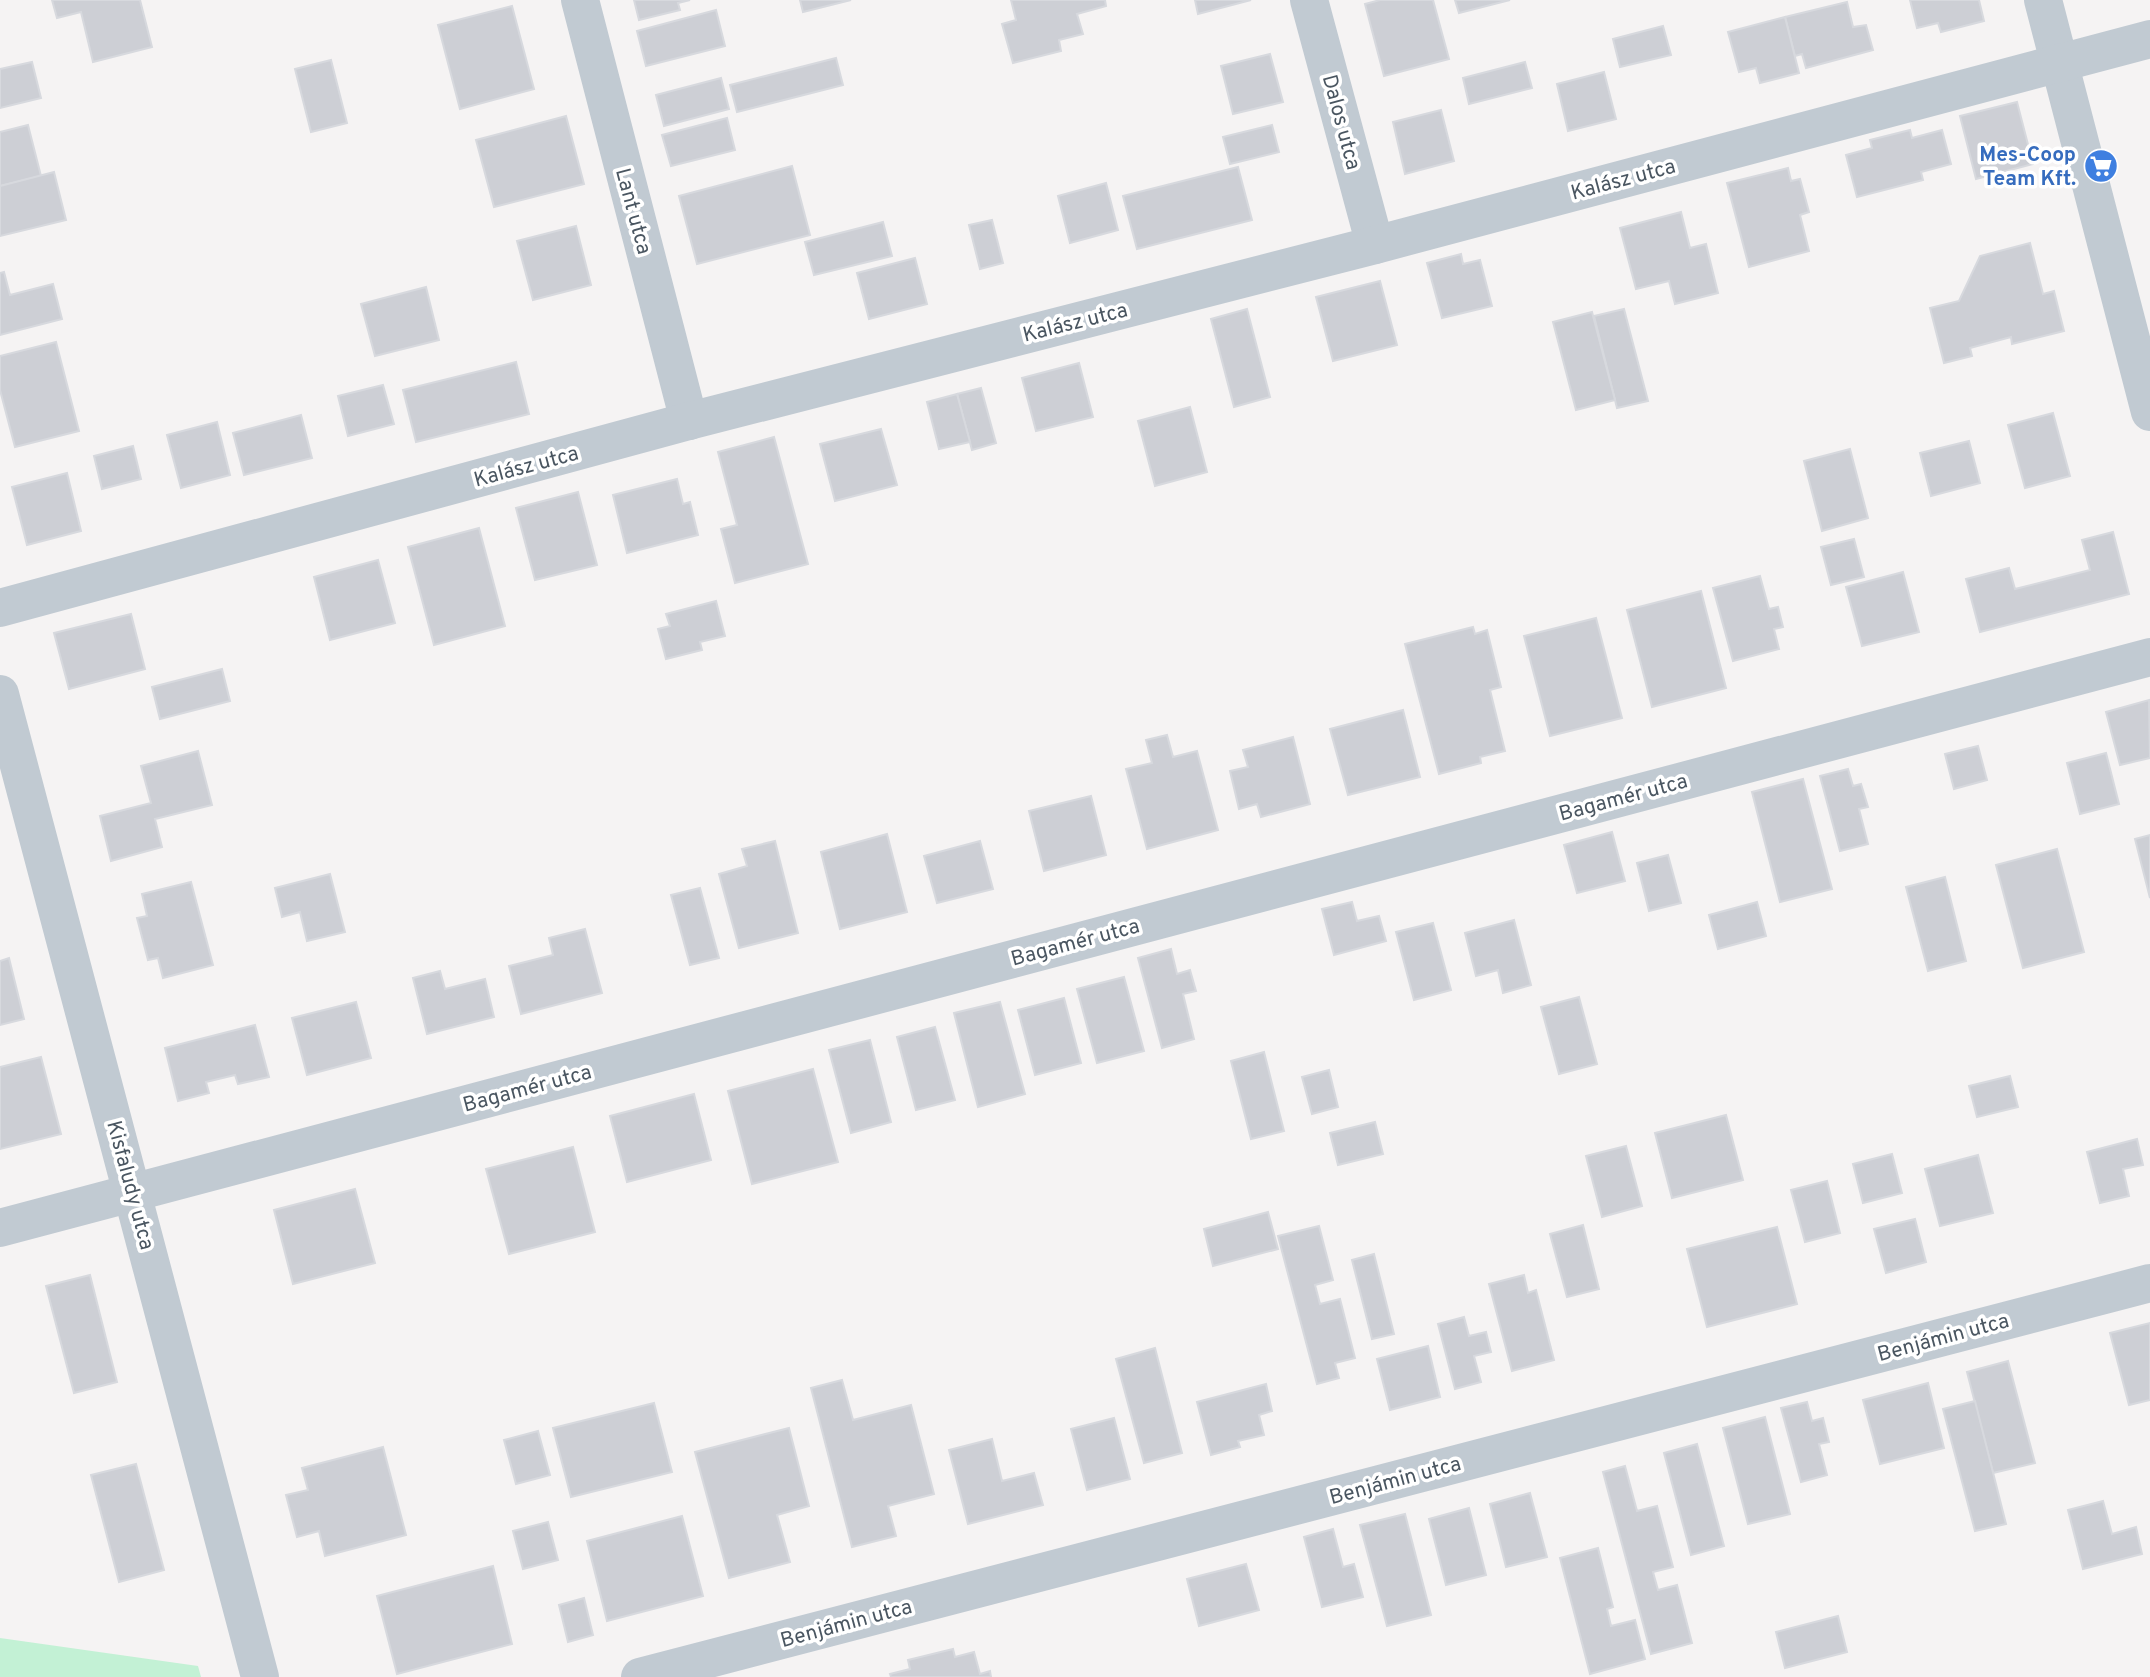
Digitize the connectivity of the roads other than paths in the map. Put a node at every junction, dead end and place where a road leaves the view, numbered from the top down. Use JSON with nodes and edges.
{"nodes":[{"id":1,"x":580,"y":0,"type":"edge"},
{"id":2,"x":1309,"y":0,"type":"edge"},
{"id":3,"x":2043,"y":0,"type":"edge"},
{"id":4,"x":2150,"y":39,"type":"edge"},
{"id":5,"x":2059,"y":64,"type":"junction"},
{"id":6,"x":1375,"y":245,"type":"junction"},
{"id":7,"x":2150,"y":412,"type":"edge"},
{"id":8,"x":689,"y":421,"type":"junction"},
{"id":9,"x":0,"y":608,"type":"edge"},
{"id":10,"x":2150,"y":657,"type":"edge"},
{"id":11,"x":0,"y":694,"type":"edge"},
{"id":12,"x":134,"y":1192,"type":"junction"},
{"id":13,"x":0,"y":1228,"type":"edge"},
{"id":14,"x":2150,"y":1283,"type":"edge"},
{"id":15,"x":260,"y":1677,"type":"edge"},
{"id":16,"x":640,"y":1677,"type":"edge"}],
"edges":[{"from":1,"to":8,"type":"street","name":"Lant utca"},
{"from":2,"to":6,"type":"street","name":"Dalos utca"},
{"from":3,"to":5,"type":"street"},
{"from":4,"to":5,"type":"street","name":"Kalász utca"},
{"from":5,"to":6,"type":"street","name":"Kalász utca"},
{"from":5,"to":7,"type":"street"},
{"from":6,"to":8,"type":"street","name":"Kalász utca"},
{"from":8,"to":9,"type":"street","name":"Kalász utca"},
{"from":10,"to":12,"type":"street","name":"Bagamér utca"},
{"from":11,"to":12,"type":"street","name":"Kisfaludy utca"},
{"from":12,"to":13,"type":"street","name":"Bagamér utca"},
{"from":12,"to":15,"type":"street","name":"Kisfaludy utca"},
{"from":14,"to":16,"type":"street","name":"Benjámin utca"}]}
